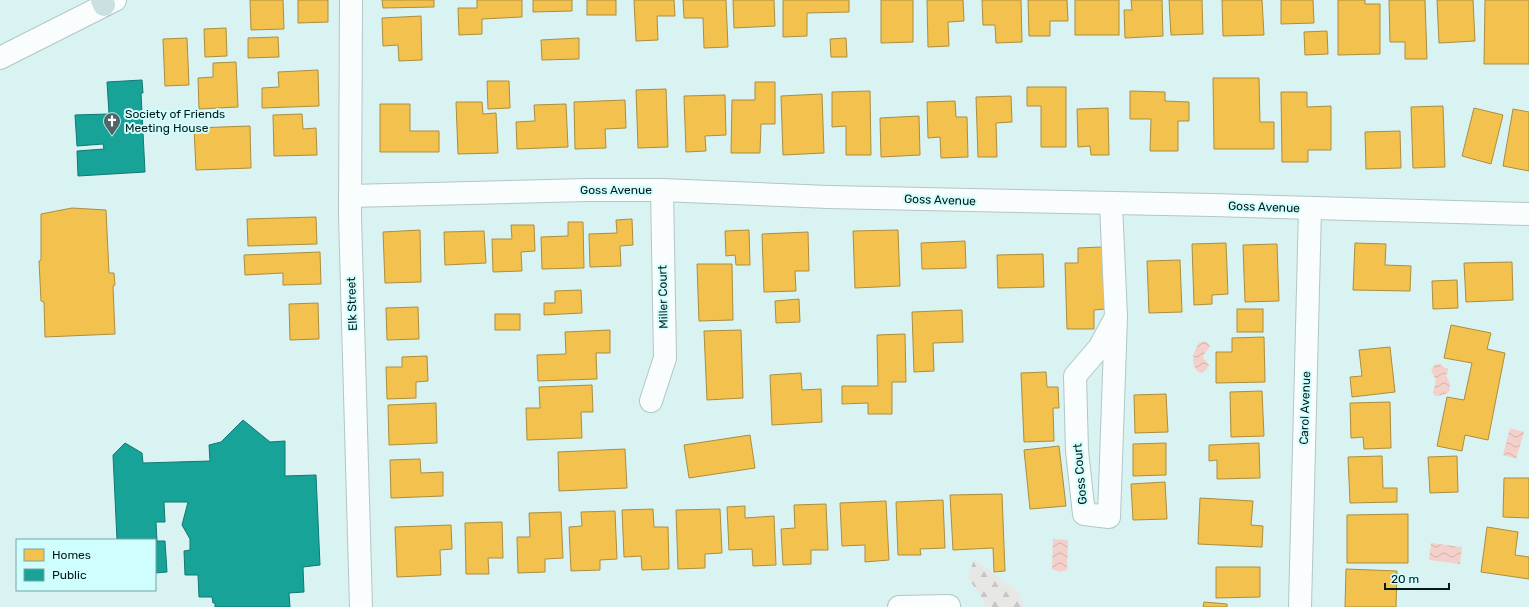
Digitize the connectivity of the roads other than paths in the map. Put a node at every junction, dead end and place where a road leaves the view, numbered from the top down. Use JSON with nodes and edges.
{"nodes":[{"id":1,"x":351,"y":0,"type":"edge"},
{"id":2,"x":106,"y":1,"type":"edge"},
{"id":3,"x":0,"y":58,"type":"edge"},
{"id":4,"x":662,"y":190,"type":"junction"},
{"id":5,"x":350,"y":196,"type":"junction"},
{"id":6,"x":1111,"y":204,"type":"junction"},
{"id":7,"x":1310,"y":209,"type":"junction"},
{"id":8,"x":1529,"y":214,"type":"edge"},
{"id":9,"x":1116,"y":317,"type":"junction"},
{"id":10,"x":651,"y":401,"type":"dead end"},
{"id":11,"x":949,"y":606,"type":"dead end"},
{"id":12,"x":361,"y":607,"type":"edge"},
{"id":13,"x":899,"y":607,"type":"edge"},
{"id":14,"x":1300,"y":607,"type":"edge"}],
"edges":[{"from":1,"to":5,"type":"street","name":"Elk Street"},
{"from":2,"to":3,"type":"street"},
{"from":4,"to":5,"type":"street","name":"Goss Avenue"},
{"from":4,"to":6,"type":"street","name":"Goss Avenue"},
{"from":4,"to":10,"type":"street","name":"Miller Court"},
{"from":5,"to":12,"type":"street","name":"Elk Street"},
{"from":6,"to":7,"type":"street","name":"Goss Avenue"},
{"from":6,"to":9,"type":"street","name":"Goss Court"},
{"from":7,"to":8,"type":"street","name":"Goss Avenue"},
{"from":7,"to":14,"type":"street","name":"Carol Avenue"},
{"from":9,"to":9,"type":"street","name":"Goss Court"},
{"from":11,"to":13,"type":"street"}]}
